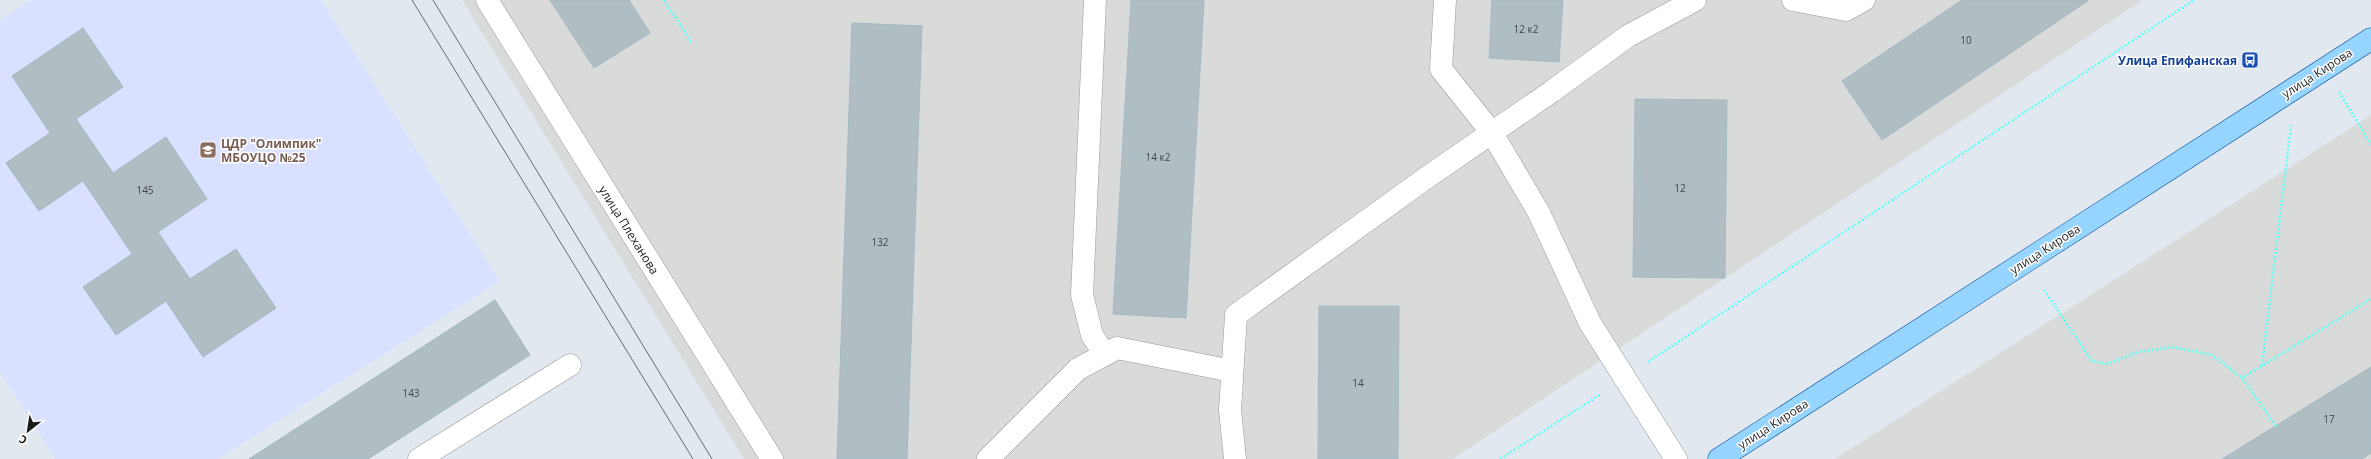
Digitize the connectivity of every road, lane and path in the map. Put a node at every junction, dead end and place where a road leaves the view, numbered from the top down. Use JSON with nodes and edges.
{"nodes":[{"id":1,"x":487,"y":0,"type":"edge"},
{"id":2,"x":664,"y":0,"type":"edge"},
{"id":3,"x":1095,"y":0,"type":"edge"},
{"id":4,"x":1445,"y":0,"type":"edge"},
{"id":5,"x":1695,"y":0,"type":"edge"},
{"id":6,"x":1793,"y":0,"type":"edge"},
{"id":7,"x":1864,"y":0,"type":"edge"},
{"id":8,"x":2194,"y":0,"type":"edge"},
{"id":9,"x":2371,"y":38,"type":"edge"},
{"id":10,"x":692,"y":43,"type":"dead end"},
{"id":11,"x":2338,"y":90,"type":"dead end"},
{"id":12,"x":2292,"y":121,"type":"dead end"},
{"id":13,"x":1492,"y":133,"type":"junction"},
{"id":14,"x":2371,"y":145,"type":"edge"},
{"id":15,"x":2044,"y":290,"type":"dead end"},
{"id":16,"x":2371,"y":299,"type":"edge"},
{"id":17,"x":1105,"y":354,"type":"junction"},
{"id":18,"x":570,"y":365,"type":"dead end"},
{"id":19,"x":2262,"y":365,"type":"junction"},
{"id":20,"x":1232,"y":371,"type":"junction"},
{"id":21,"x":1625,"y":378,"type":"junction"},
{"id":22,"x":2242,"y":378,"type":"junction"},
{"id":23,"x":2276,"y":426,"type":"dead end"},
{"id":24,"x":433,"y":455,"type":"edge"},
{"id":25,"x":772,"y":459,"type":"edge"},
{"id":26,"x":988,"y":459,"type":"edge"},
{"id":27,"x":1235,"y":459,"type":"edge"},
{"id":28,"x":1500,"y":459,"type":"edge"},
{"id":29,"x":1676,"y":459,"type":"edge"},
{"id":30,"x":1719,"y":459,"type":"edge"}],
"edges":[{"from":1,"to":25,"type":"street","name":"улица Плеханова"},
{"from":2,"to":10,"type":"path"},
{"from":3,"to":17,"type":"street"},
{"from":4,"to":13,"type":"street"},
{"from":5,"to":13,"type":"street"},
{"from":6,"to":7,"type":"street"},
{"from":8,"to":21,"type":"path"},
{"from":9,"to":30,"type":"main road","name":"улица Кирова"},
{"from":11,"to":14,"type":"path"},
{"from":12,"to":19,"type":"path"},
{"from":13,"to":20,"type":"street"},
{"from":13,"to":21,"type":"street"},
{"from":15,"to":22,"type":"path"},
{"from":16,"to":19,"type":"path"},
{"from":17,"to":20,"type":"street"},
{"from":17,"to":26,"type":"street"},
{"from":18,"to":24,"type":"street"},
{"from":19,"to":22,"type":"path"},
{"from":20,"to":27,"type":"street"},
{"from":21,"to":28,"type":"path"},
{"from":21,"to":29,"type":"street"},
{"from":22,"to":23,"type":"path"}]}
